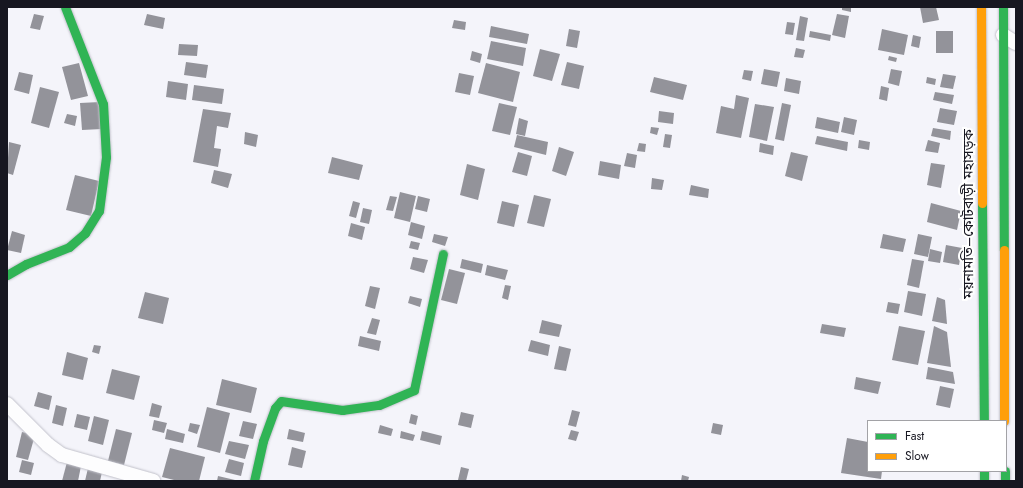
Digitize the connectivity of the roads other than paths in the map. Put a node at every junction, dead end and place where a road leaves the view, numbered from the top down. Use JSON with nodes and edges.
{"nodes":[{"id":1,"x":65,"y":7,"type":"edge"},
{"id":2,"x":981,"y":7,"type":"edge"},
{"id":3,"x":1003,"y":7,"type":"edge"},
{"id":4,"x":1010,"y":32,"type":"edge"},
{"id":5,"x":981,"y":34,"type":"junction"},
{"id":6,"x":1016,"y":43,"type":"edge"},
{"id":7,"x":443,"y":254,"type":"dead end"},
{"id":8,"x":7,"y":275,"type":"edge"},
{"id":9,"x":7,"y":404,"type":"edge"},
{"id":10,"x":984,"y":420,"type":"edge"},
{"id":11,"x":1004,"y":420,"type":"edge"},
{"id":12,"x":153,"y":481,"type":"edge"},
{"id":13,"x":254,"y":481,"type":"edge"}],
"edges":[{"from":1,"to":8,"type":"main road"},
{"from":2,"to":5,"type":"main road","name":"ময়নামতি–কোটবাড়ী মহাসড়ক"},
{"from":3,"to":4,"type":"main road"},
{"from":4,"to":5,"type":"street"},
{"from":4,"to":6,"type":"street"},
{"from":4,"to":11,"type":"main road"},
{"from":5,"to":10,"type":"main road","name":"ময়নামতি–কোটবাড়ী মহাসড়ক"},
{"from":7,"to":13,"type":"main road"},
{"from":9,"to":12,"type":"street"}]}
